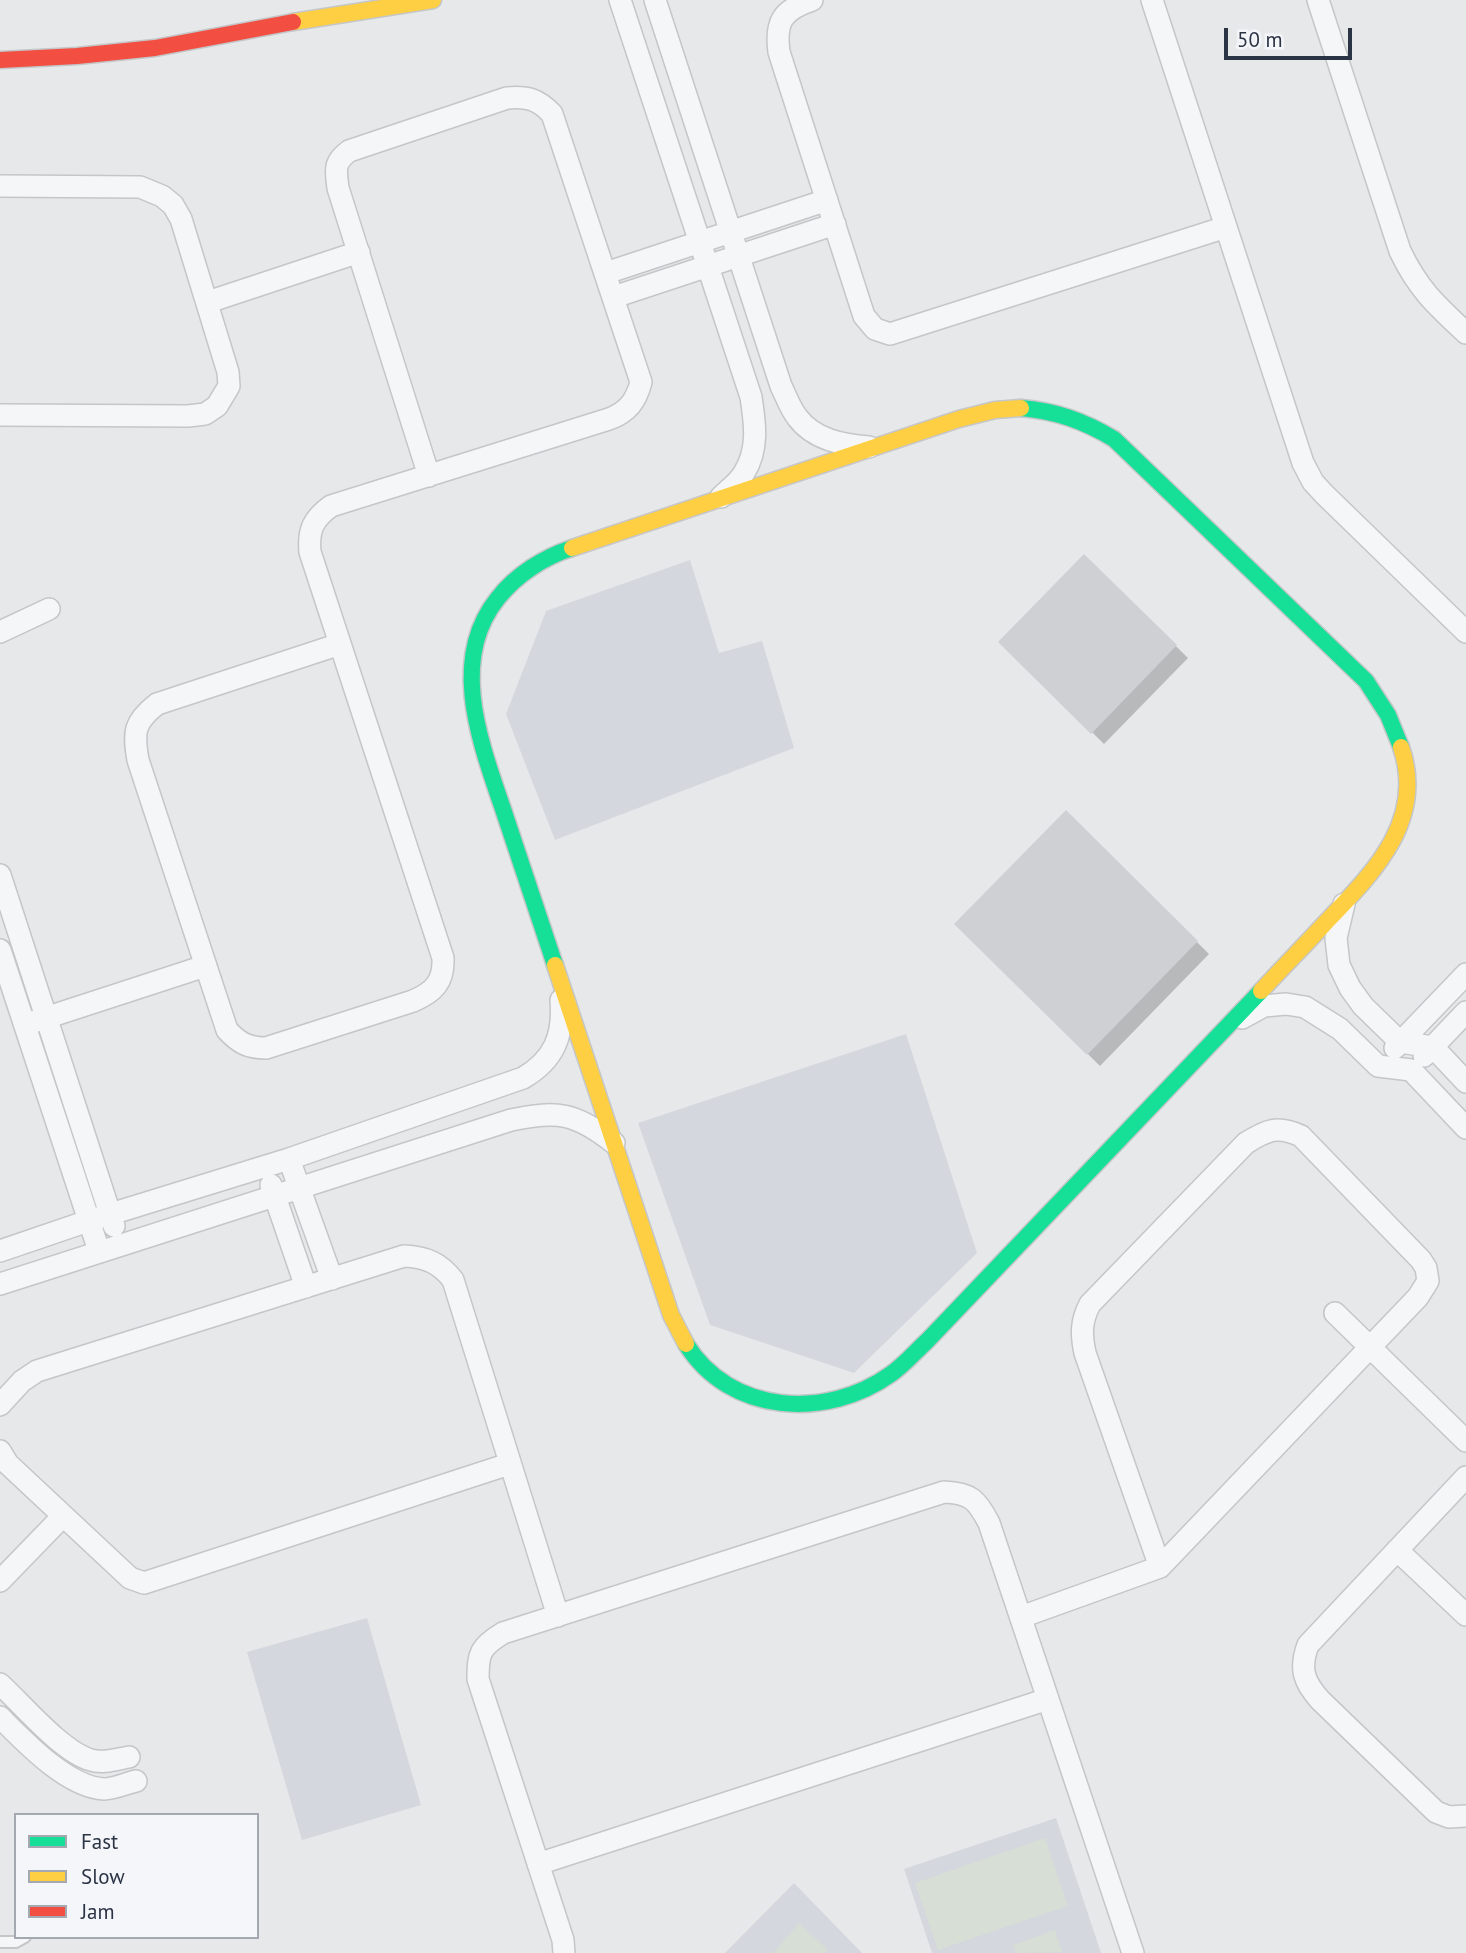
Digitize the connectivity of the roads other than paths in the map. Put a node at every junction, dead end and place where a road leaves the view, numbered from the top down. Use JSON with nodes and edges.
{"nodes":[{"id":1,"x":433,"y":0,"type":"edge"},
{"id":2,"x":620,"y":0,"type":"edge"},
{"id":3,"x":655,"y":0,"type":"edge"},
{"id":4,"x":812,"y":0,"type":"edge"},
{"id":5,"x":1152,"y":0,"type":"edge"},
{"id":6,"x":1318,"y":0,"type":"edge"},
{"id":7,"x":0,"y":60,"type":"edge"},
{"id":8,"x":0,"y":186,"type":"edge"},
{"id":9,"x":827,"y":200,"type":"junction"},
{"id":10,"x":835,"y":224,"type":"junction"},
{"id":11,"x":1226,"y":227,"type":"junction"},
{"id":12,"x":731,"y":232,"type":"junction"},
{"id":13,"x":700,"y":242,"type":"junction"},
{"id":14,"x":359,"y":253,"type":"junction"},
{"id":15,"x":739,"y":256,"type":"junction"},
{"id":16,"x":708,"y":266,"type":"junction"},
{"id":17,"x":606,"y":272,"type":"junction"},
{"id":18,"x":614,"y":297,"type":"junction"},
{"id":19,"x":208,"y":302,"type":"junction"},
{"id":20,"x":1466,"y":333,"type":"edge"},
{"id":21,"x":0,"y":415,"type":"edge"},
{"id":22,"x":874,"y":447,"type":"junction"},
{"id":23,"x":429,"y":476,"type":"junction"},
{"id":24,"x":719,"y":499,"type":"junction"},
{"id":25,"x":49,"y":609,"type":"dead end"},
{"id":26,"x":1463,"y":623,"type":"edge"},
{"id":27,"x":0,"y":632,"type":"edge"},
{"id":28,"x":340,"y":643,"type":"junction"},
{"id":29,"x":0,"y":875,"type":"edge"},
{"id":30,"x":1344,"y":904,"type":"junction"},
{"id":31,"x":7,"y":922,"type":"edge"},
{"id":32,"x":0,"y":950,"type":"edge"},
{"id":33,"x":205,"y":966,"type":"junction"},
{"id":34,"x":1466,"y":974,"type":"edge"},
{"id":35,"x":559,"y":977,"type":"junction"},
{"id":36,"x":1466,"y":1012,"type":"edge"},
{"id":37,"x":46,"y":1018,"type":"junction"},
{"id":38,"x":24,"y":1025,"type":"junction"},
{"id":39,"x":1226,"y":1028,"type":"junction"},
{"id":40,"x":1400,"y":1042,"type":"junction"},
{"id":41,"x":1433,"y":1046,"type":"junction"},
{"id":42,"x":1378,"y":1066,"type":"junction"},
{"id":43,"x":1411,"y":1070,"type":"junction"},
{"id":44,"x":1466,"y":1082,"type":"edge"},
{"id":45,"x":1466,"y":1128,"type":"edge"},
{"id":46,"x":614,"y":1143,"type":"junction"},
{"id":47,"x":289,"y":1159,"type":"junction"},
{"id":48,"x":264,"y":1167,"type":"junction"},
{"id":49,"x":300,"y":1188,"type":"junction"},
{"id":50,"x":275,"y":1196,"type":"junction"},
{"id":51,"x":110,"y":1214,"type":"junction"},
{"id":52,"x":88,"y":1221,"type":"junction"},
{"id":53,"x":120,"y":1244,"type":"junction"},
{"id":54,"x":0,"y":1251,"type":"edge"},
{"id":55,"x":99,"y":1251,"type":"junction"},
{"id":56,"x":331,"y":1279,"type":"junction"},
{"id":57,"x":0,"y":1284,"type":"edge"},
{"id":58,"x":306,"y":1287,"type":"junction"},
{"id":59,"x":1335,"y":1313,"type":"dead end"},
{"id":60,"x":1370,"y":1347,"type":"junction"},
{"id":61,"x":0,"y":1405,"type":"edge"},
{"id":62,"x":1466,"y":1441,"type":"edge"},
{"id":63,"x":0,"y":1451,"type":"edge"},
{"id":64,"x":509,"y":1464,"type":"junction"},
{"id":65,"x":1466,"y":1477,"type":"edge"},
{"id":66,"x":64,"y":1516,"type":"junction"},
{"id":67,"x":1397,"y":1550,"type":"junction"},
{"id":68,"x":1160,"y":1567,"type":"junction"},
{"id":69,"x":0,"y":1581,"type":"edge"},
{"id":70,"x":1466,"y":1615,"type":"edge"},
{"id":71,"x":558,"y":1616,"type":"junction"},
{"id":72,"x":1021,"y":1617,"type":"junction"},
{"id":73,"x":1,"y":1686,"type":"edge"},
{"id":74,"x":1048,"y":1699,"type":"junction"},
{"id":75,"x":0,"y":1717,"type":"edge"},
{"id":76,"x":129,"y":1757,"type":"dead end"},
{"id":77,"x":136,"y":1781,"type":"dead end"},
{"id":78,"x":1466,"y":1816,"type":"edge"},
{"id":79,"x":538,"y":1864,"type":"junction"},
{"id":80,"x":21,"y":1939,"type":"edge"},
{"id":81,"x":0,"y":1942,"type":"edge"},
{"id":82,"x":564,"y":1953,"type":"edge"},
{"id":83,"x":1133,"y":1953,"type":"edge"}],
"edges":[{"from":1,"to":7,"type":"street"},
{"from":2,"to":13,"type":"street"},
{"from":3,"to":12,"type":"street"},
{"from":4,"to":9,"type":"street"},
{"from":5,"to":11,"type":"street"},
{"from":6,"to":20,"type":"street"},
{"from":8,"to":19,"type":"street"},
{"from":9,"to":10,"type":"street"},
{"from":9,"to":12,"type":"street"},
{"from":10,"to":11,"type":"street"},
{"from":10,"to":15,"type":"street"},
{"from":11,"to":26,"type":"street"},
{"from":12,"to":13,"type":"street"},
{"from":12,"to":15,"type":"street"},
{"from":13,"to":16,"type":"street"},
{"from":13,"to":17,"type":"street"},
{"from":14,"to":17,"type":"street"},
{"from":14,"to":19,"type":"street"},
{"from":14,"to":23,"type":"street"},
{"from":15,"to":16,"type":"street"},
{"from":15,"to":22,"type":"street"},
{"from":16,"to":18,"type":"street"},
{"from":16,"to":24,"type":"street"},
{"from":17,"to":18,"type":"street"},
{"from":18,"to":23,"type":"street"},
{"from":19,"to":21,"type":"street"},
{"from":22,"to":24,"type":"street"},
{"from":22,"to":30,"type":"street"},
{"from":23,"to":28,"type":"street"},
{"from":24,"to":35,"type":"street"},
{"from":25,"to":27,"type":"street"},
{"from":28,"to":33,"type":"street"},
{"from":28,"to":33,"type":"street"},
{"from":29,"to":31,"type":"street"},
{"from":30,"to":39,"type":"street"},
{"from":30,"to":40,"type":"street"},
{"from":31,"to":37,"type":"street"},
{"from":32,"to":38,"type":"street"},
{"from":33,"to":37,"type":"street"},
{"from":34,"to":40,"type":"street"},
{"from":35,"to":46,"type":"street"},
{"from":35,"to":47,"type":"street"},
{"from":36,"to":41,"type":"street"},
{"from":37,"to":38,"type":"street"},
{"from":37,"to":51,"type":"street"},
{"from":38,"to":52,"type":"street"},
{"from":39,"to":42,"type":"street"},
{"from":39,"to":46,"type":"street"},
{"from":40,"to":41,"type":"street"},
{"from":40,"to":42,"type":"street"},
{"from":41,"to":43,"type":"street"},
{"from":41,"to":44,"type":"street"},
{"from":42,"to":43,"type":"street"},
{"from":43,"to":45,"type":"street"},
{"from":46,"to":49,"type":"street"},
{"from":47,"to":48,"type":"street"},
{"from":47,"to":49,"type":"street"},
{"from":48,"to":50,"type":"street"},
{"from":48,"to":51,"type":"street"},
{"from":49,"to":50,"type":"street"},
{"from":49,"to":56,"type":"street"},
{"from":50,"to":53,"type":"street"},
{"from":50,"to":58,"type":"street"},
{"from":51,"to":52,"type":"street"},
{"from":51,"to":53,"type":"street"},
{"from":52,"to":54,"type":"street"},
{"from":52,"to":55,"type":"street"},
{"from":53,"to":55,"type":"street"},
{"from":55,"to":57,"type":"street"},
{"from":56,"to":58,"type":"street"},
{"from":56,"to":64,"type":"street"},
{"from":58,"to":61,"type":"street"},
{"from":59,"to":60,"type":"street"},
{"from":60,"to":62,"type":"street"},
{"from":60,"to":68,"type":"street"},
{"from":60,"to":68,"type":"street"},
{"from":63,"to":66,"type":"street"},
{"from":64,"to":66,"type":"street"},
{"from":64,"to":71,"type":"street"},
{"from":65,"to":67,"type":"street"},
{"from":66,"to":69,"type":"street"},
{"from":67,"to":70,"type":"street"},
{"from":67,"to":78,"type":"street"},
{"from":68,"to":72,"type":"street"},
{"from":71,"to":72,"type":"street"},
{"from":71,"to":79,"type":"street"},
{"from":72,"to":74,"type":"street"},
{"from":73,"to":76,"type":"street"},
{"from":74,"to":79,"type":"street"},
{"from":74,"to":83,"type":"street"},
{"from":75,"to":77,"type":"street"},
{"from":79,"to":82,"type":"street"},
{"from":80,"to":81,"type":"lane"}]}
